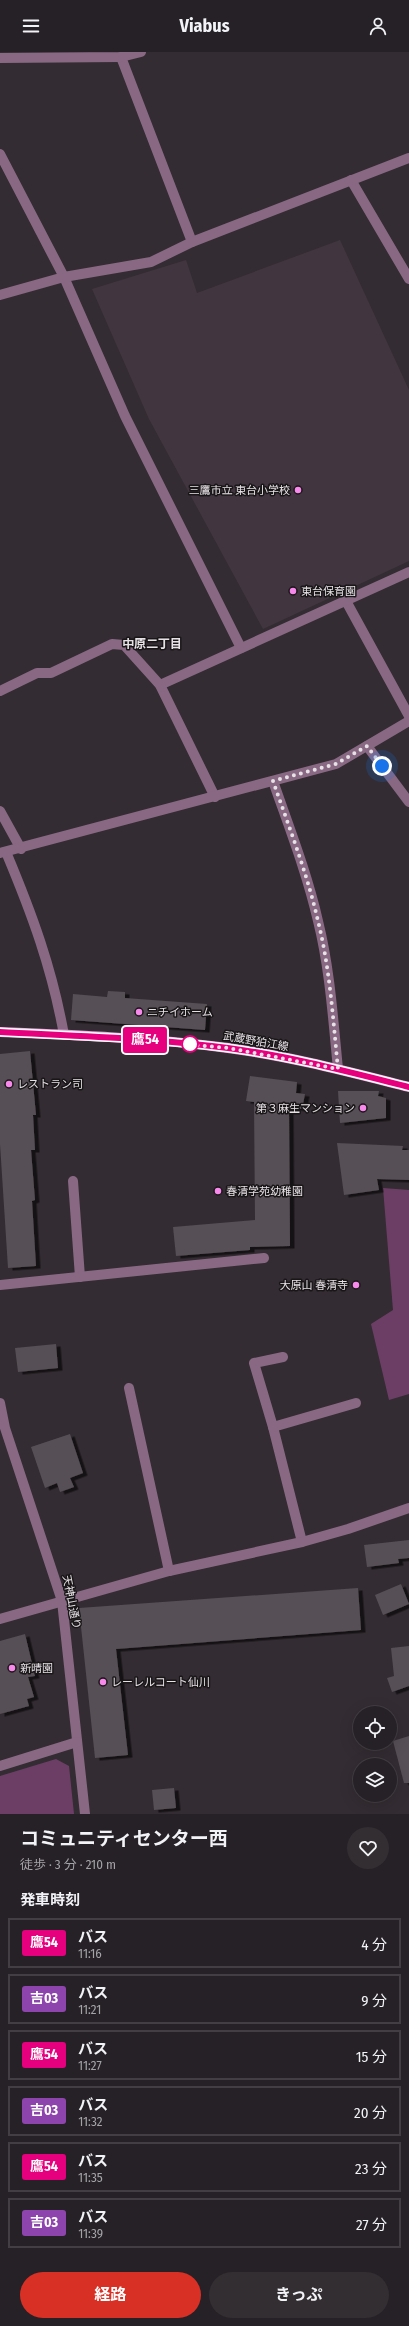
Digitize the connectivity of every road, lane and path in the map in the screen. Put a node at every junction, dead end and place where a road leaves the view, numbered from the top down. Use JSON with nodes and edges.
{"nodes":[{"id":1,"x":141,"y":52,"type":"edge"},
{"id":2,"x":120,"y":56,"type":"junction"},
{"id":3,"x":0,"y":58,"type":"edge"},
{"id":4,"x":0,"y":154,"type":"edge"},
{"id":5,"x":409,"y":158,"type":"edge"},
{"id":6,"x":351,"y":180,"type":"junction"},
{"id":7,"x":192,"y":242,"type":"junction"},
{"id":8,"x":64,"y":277,"type":"junction"},
{"id":9,"x":409,"y":279,"type":"edge"},
{"id":10,"x":0,"y":295,"type":"edge"},
{"id":11,"x":409,"y":572,"type":"edge"},
{"id":12,"x":346,"y":601,"type":"junction"},
{"id":13,"x":241,"y":648,"type":"junction"},
{"id":14,"x":160,"y":685,"type":"junction"},
{"id":15,"x":0,"y":691,"type":"edge"},
{"id":16,"x":409,"y":716,"type":"edge"},
{"id":17,"x":409,"y":721,"type":"edge"},
{"id":18,"x":367,"y":746,"type":"junction"},
{"id":19,"x":273,"y":781,"type":"junction"},
{"id":20,"x":215,"y":797,"type":"junction"},
{"id":21,"x":409,"y":802,"type":"edge"},
{"id":22,"x":0,"y":811,"type":"edge"},
{"id":23,"x":21,"y":849,"type":"junction"},
{"id":24,"x":3,"y":852,"type":"edge"},
{"id":25,"x":0,"y":1032,"type":"edge"},
{"id":26,"x":64,"y":1035,"type":"junction"},
{"id":27,"x":338,"y":1069,"type":"junction"},
{"id":28,"x":409,"y":1087,"type":"edge"},
{"id":29,"x":72,"y":1181,"type":"dead end"},
{"id":30,"x":264,"y":1258,"type":"dead end"},
{"id":31,"x":80,"y":1277,"type":"junction"},
{"id":32,"x":0,"y":1285,"type":"edge"},
{"id":33,"x":283,"y":1358,"type":"dead end"},
{"id":34,"x":129,"y":1388,"type":"dead end"},
{"id":35,"x":0,"y":1403,"type":"edge"},
{"id":36,"x":356,"y":1403,"type":"dead end"},
{"id":37,"x":273,"y":1427,"type":"junction"},
{"id":38,"x":409,"y":1508,"type":"edge"},
{"id":39,"x":302,"y":1542,"type":"junction"},
{"id":40,"x":169,"y":1571,"type":"junction"},
{"id":41,"x":62,"y":1601,"type":"junction"},
{"id":42,"x":0,"y":1619,"type":"edge"},
{"id":43,"x":77,"y":1742,"type":"junction"},
{"id":44,"x":0,"y":1766,"type":"edge"},
{"id":45,"x":85,"y":1814,"type":"edge"}],
"edges":[{"from":1,"to":2,"type":"street"},
{"from":2,"to":3,"type":"street"},
{"from":2,"to":7,"type":"street"},
{"from":4,"to":8,"type":"street"},
{"from":5,"to":6,"type":"street"},
{"from":6,"to":7,"type":"street"},
{"from":6,"to":9,"type":"street"},
{"from":7,"to":8,"type":"street"},
{"from":8,"to":10,"type":"street"},
{"from":8,"to":13,"type":"street"},
{"from":11,"to":12,"type":"street"},
{"from":12,"to":13,"type":"street"},
{"from":12,"to":16,"type":"street"},
{"from":13,"to":14,"type":"street"},
{"from":14,"to":15,"type":"street"},
{"from":14,"to":20,"type":"street"},
{"from":17,"to":18,"type":"street"},
{"from":18,"to":19,"type":"street"},
{"from":18,"to":21,"type":"street"},
{"from":19,"to":20,"type":"street"},
{"from":19,"to":27,"type":"street"},
{"from":20,"to":23,"type":"street"},
{"from":22,"to":23,"type":"street"},
{"from":23,"to":24,"type":"street"},
{"from":24,"to":26,"type":"street"},
{"from":25,"to":26,"type":"main road","name":"武蔵野狛江線"},
{"from":26,"to":27,"type":"main road","name":"武蔵野狛江線"},
{"from":27,"to":28,"type":"main road","name":"武蔵野狛江線"},
{"from":29,"to":31,"type":"street"},
{"from":30,"to":31,"type":"street"},
{"from":31,"to":32,"type":"street"},
{"from":33,"to":37,"type":"street"},
{"from":34,"to":40,"type":"street"},
{"from":35,"to":41,"type":"street","name":"天神山通り"},
{"from":36,"to":37,"type":"street"},
{"from":37,"to":39,"type":"street"},
{"from":38,"to":39,"type":"street"},
{"from":39,"to":40,"type":"street"},
{"from":40,"to":41,"type":"street"},
{"from":41,"to":42,"type":"street"},
{"from":41,"to":43,"type":"street","name":"天神山通り"},
{"from":43,"to":44,"type":"street"},
{"from":43,"to":45,"type":"street","name":"天神山通り"}]}
